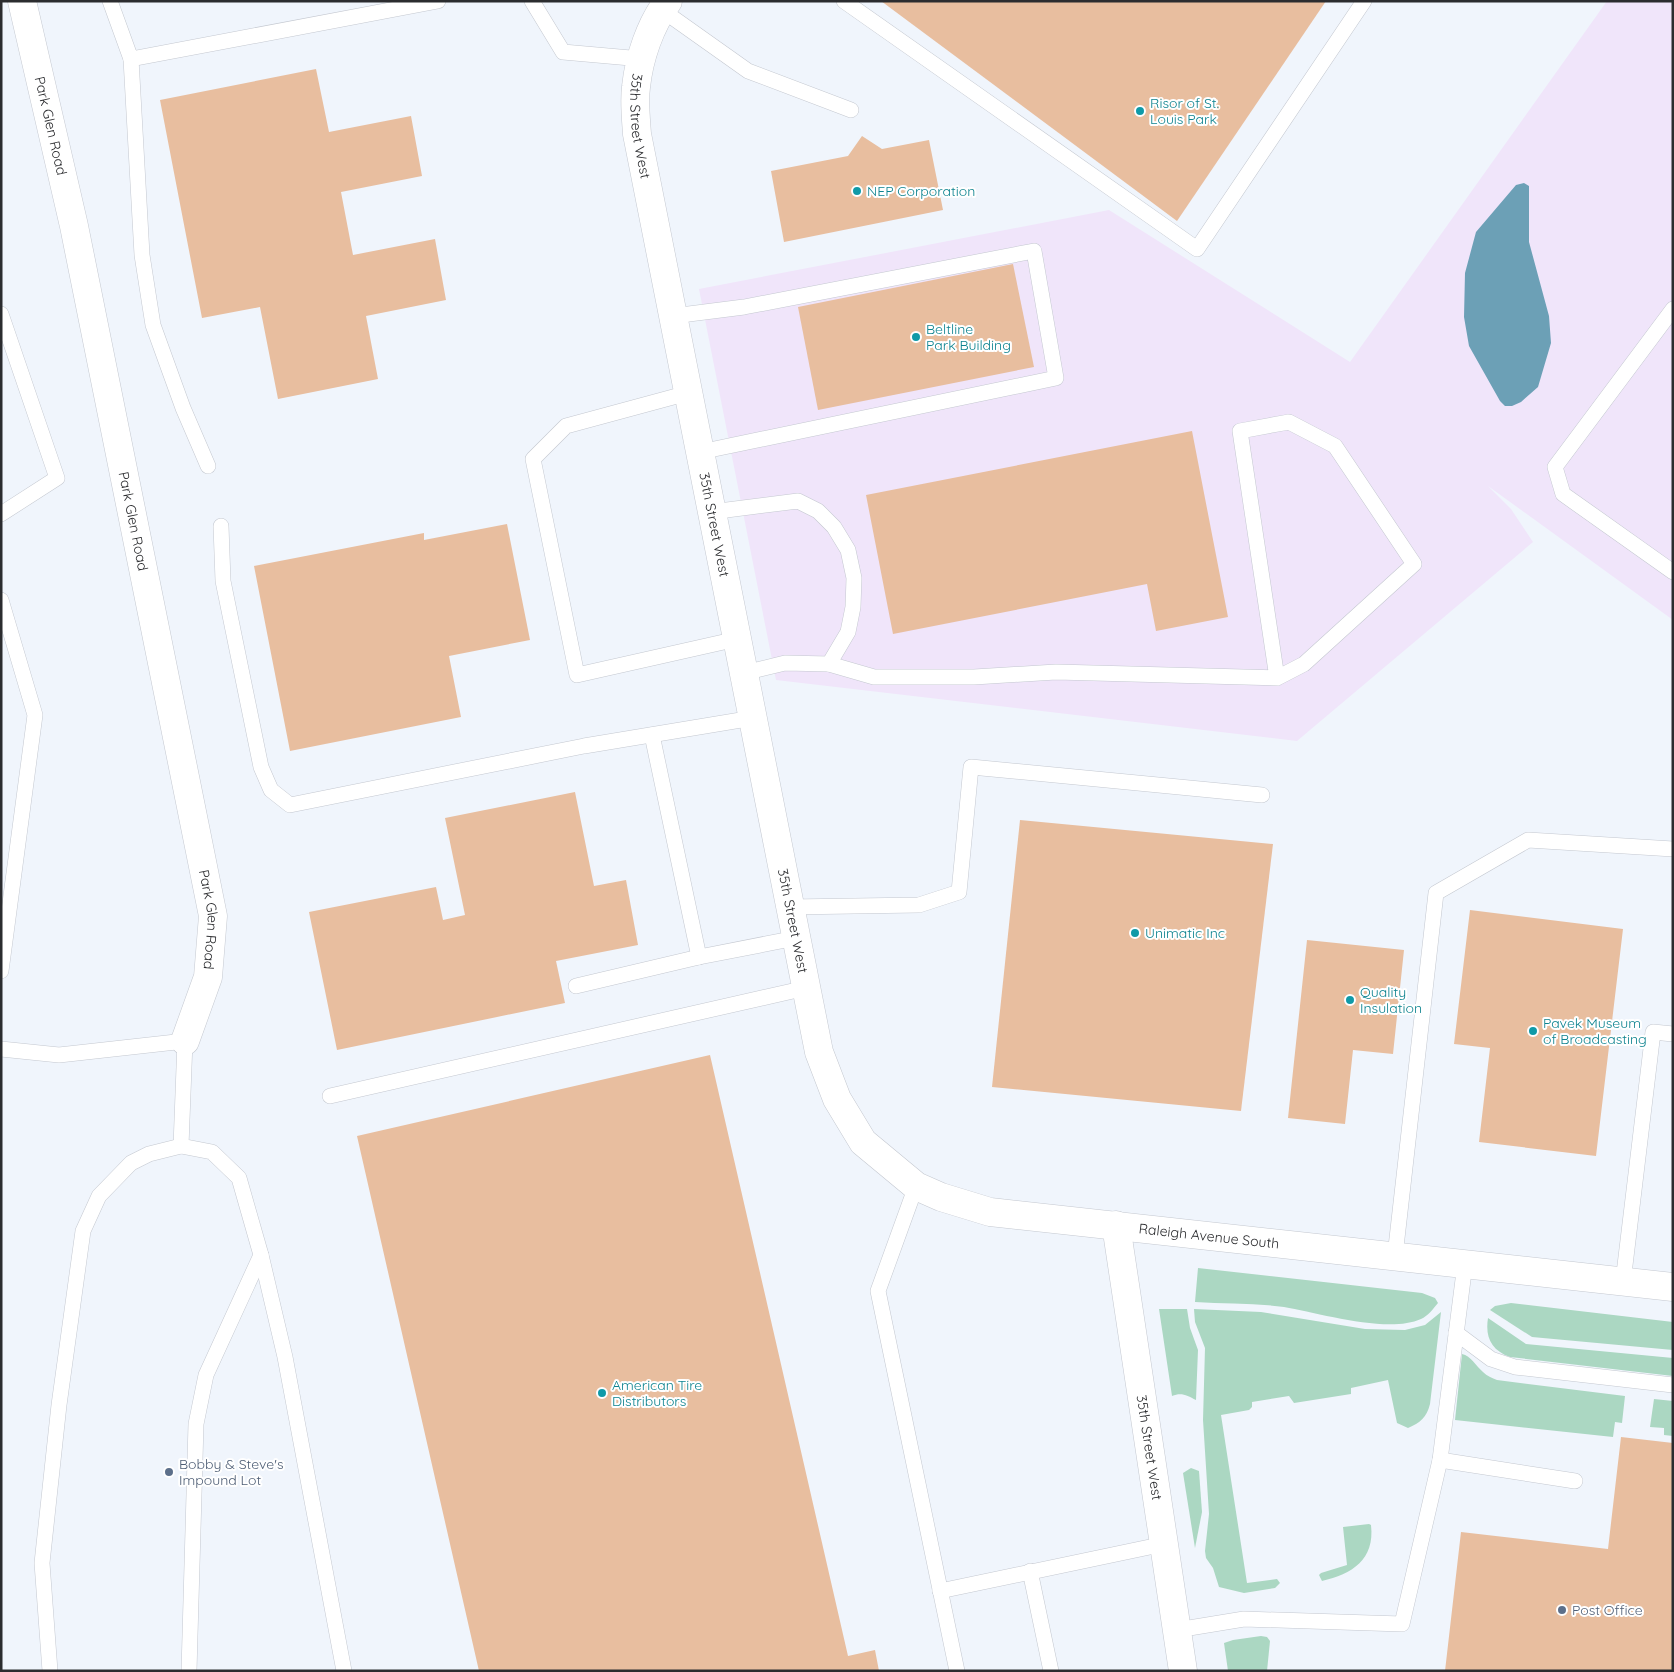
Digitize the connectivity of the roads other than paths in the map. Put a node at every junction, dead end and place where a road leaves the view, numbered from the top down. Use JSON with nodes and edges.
{"nodes":[{"id":1,"x":22,"y":1,"type":"edge"},
{"id":2,"x":110,"y":1,"type":"edge"},
{"id":3,"x":438,"y":1,"type":"edge"},
{"id":4,"x":532,"y":1,"type":"edge"},
{"id":5,"x":844,"y":1,"type":"edge"},
{"id":6,"x":1364,"y":1,"type":"edge"},
{"id":7,"x":665,"y":6,"type":"edge"},
{"id":8,"x":642,"y":58,"type":"junction"},
{"id":9,"x":131,"y":59,"type":"junction"},
{"id":10,"x":851,"y":110,"type":"dead end"},
{"id":11,"x":1673,"y":308,"type":"edge"},
{"id":12,"x":1,"y":314,"type":"edge"},
{"id":13,"x":673,"y":316,"type":"junction"},
{"id":14,"x":688,"y":393,"type":"junction"},
{"id":15,"x":700,"y":452,"type":"junction"},
{"id":16,"x":208,"y":466,"type":"dead end"},
{"id":17,"x":711,"y":512,"type":"junction"},
{"id":18,"x":1,"y":514,"type":"edge"},
{"id":19,"x":221,"y":526,"type":"dead end"},
{"id":20,"x":1673,"y":572,"type":"edge"},
{"id":21,"x":1,"y":600,"type":"edge"},
{"id":22,"x":737,"y":639,"type":"junction"},
{"id":23,"x":829,"y":664,"type":"junction"},
{"id":24,"x":744,"y":674,"type":"junction"},
{"id":25,"x":1277,"y":678,"type":"junction"},
{"id":26,"x":752,"y":718,"type":"junction"},
{"id":27,"x":652,"y":735,"type":"junction"},
{"id":28,"x":1262,"y":795,"type":"dead end"},
{"id":29,"x":1673,"y":849,"type":"edge"},
{"id":30,"x":790,"y":907,"type":"junction"},
{"id":31,"x":796,"y":938,"type":"junction"},
{"id":32,"x":699,"y":957,"type":"junction"},
{"id":33,"x":1,"y":971,"type":"edge"},
{"id":34,"x":576,"y":986,"type":"dead end"},
{"id":35,"x":806,"y":988,"type":"junction"},
{"id":36,"x":1673,"y":1034,"type":"edge"},
{"id":37,"x":185,"y":1041,"type":"junction"},
{"id":38,"x":1,"y":1049,"type":"edge"},
{"id":39,"x":819,"y":1052,"type":"joint"},
{"id":40,"x":330,"y":1096,"type":"dead end"},
{"id":41,"x":180,"y":1146,"type":"junction"},
{"id":42,"x":916,"y":1186,"type":"junction"},
{"id":43,"x":1116,"y":1225,"type":"junction"},
{"id":44,"x":261,"y":1255,"type":"junction"},
{"id":45,"x":1395,"y":1256,"type":"junction"},
{"id":46,"x":1465,"y":1264,"type":"junction"},
{"id":47,"x":1624,"y":1282,"type":"junction"},
{"id":48,"x":1673,"y":1287,"type":"edge"},
{"id":49,"x":1456,"y":1333,"type":"junction"},
{"id":50,"x":1673,"y":1386,"type":"edge"},
{"id":51,"x":1440,"y":1460,"type":"junction"},
{"id":52,"x":1576,"y":1481,"type":"dead end"},
{"id":53,"x":1164,"y":1544,"type":"junction"},
{"id":54,"x":1030,"y":1571,"type":"junction"},
{"id":55,"x":940,"y":1591,"type":"junction"},
{"id":56,"x":1177,"y":1630,"type":"junction"},
{"id":57,"x":50,"y":1671,"type":"edge"},
{"id":58,"x":189,"y":1671,"type":"edge"},
{"id":59,"x":344,"y":1671,"type":"edge"},
{"id":60,"x":957,"y":1671,"type":"edge"},
{"id":61,"x":1050,"y":1671,"type":"edge"},
{"id":62,"x":1183,"y":1671,"type":"edge"}],
"edges":[{"from":1,"to":37,"type":"street","name":"Park Glen Road"},
{"from":2,"to":9,"type":"lane"},
{"from":3,"to":9,"type":"lane"},
{"from":4,"to":8,"type":"lane"},
{"from":5,"to":6,"type":"lane"},
{"from":7,"to":8,"type":"street","name":"35th Street West"},
{"from":7,"to":10,"type":"lane"},
{"from":8,"to":13,"type":"street","name":"35th Street West"},
{"from":9,"to":16,"type":"lane"},
{"from":11,"to":20,"type":"lane"},
{"from":12,"to":18,"type":"lane"},
{"from":13,"to":14,"type":"street","name":"35th Street West"},
{"from":13,"to":15,"type":"lane"},
{"from":14,"to":15,"type":"street","name":"35th Street West"},
{"from":14,"to":22,"type":"lane"},
{"from":15,"to":17,"type":"street","name":"35th Street West"},
{"from":17,"to":22,"type":"street","name":"35th Street West"},
{"from":17,"to":23,"type":"lane"},
{"from":19,"to":27,"type":"lane"},
{"from":21,"to":33,"type":"lane"},
{"from":22,"to":24,"type":"street","name":"35th Street West"},
{"from":23,"to":24,"type":"lane"},
{"from":23,"to":25,"type":"lane"},
{"from":24,"to":26,"type":"street","name":"35th Street West"},
{"from":25,"to":25,"type":"lane"},
{"from":26,"to":27,"type":"lane"},
{"from":26,"to":30,"type":"street","name":"35th Street West"},
{"from":27,"to":32,"type":"lane"},
{"from":28,"to":30,"type":"lane"},
{"from":29,"to":45,"type":"lane"},
{"from":30,"to":31,"type":"street","name":"35th Street West"},
{"from":31,"to":32,"type":"lane"},
{"from":31,"to":35,"type":"street","name":"35th Street West"},
{"from":32,"to":34,"type":"lane"},
{"from":35,"to":39,"type":"street","name":"35th Street West"},
{"from":35,"to":40,"type":"lane"},
{"from":36,"to":47,"type":"lane"},
{"from":37,"to":38,"type":"lane"},
{"from":37,"to":41,"type":"lane"},
{"from":39,"to":42,"type":"street","name":"Raleigh Avenue South"},
{"from":41,"to":44,"type":"lane"},
{"from":41,"to":57,"type":"lane"},
{"from":42,"to":43,"type":"street","name":"Raleigh Avenue South"},
{"from":42,"to":55,"type":"lane"},
{"from":43,"to":45,"type":"street","name":"Raleigh Avenue South"},
{"from":43,"to":53,"type":"street","name":"35th Street West"},
{"from":44,"to":58,"type":"lane"},
{"from":44,"to":59,"type":"lane"},
{"from":45,"to":46,"type":"street","name":"Raleigh Avenue South"},
{"from":46,"to":47,"type":"street","name":"Raleigh Avenue South"},
{"from":46,"to":49,"type":"lane"},
{"from":47,"to":48,"type":"street","name":"Raleigh Avenue South"},
{"from":49,"to":50,"type":"lane"},
{"from":49,"to":51,"type":"lane"},
{"from":51,"to":52,"type":"lane"},
{"from":51,"to":56,"type":"lane"},
{"from":53,"to":54,"type":"lane"},
{"from":53,"to":56,"type":"street","name":"35th Street West"},
{"from":54,"to":55,"type":"lane"},
{"from":54,"to":61,"type":"lane"},
{"from":55,"to":60,"type":"lane"},
{"from":56,"to":62,"type":"street","name":"35th Street West"}]}
